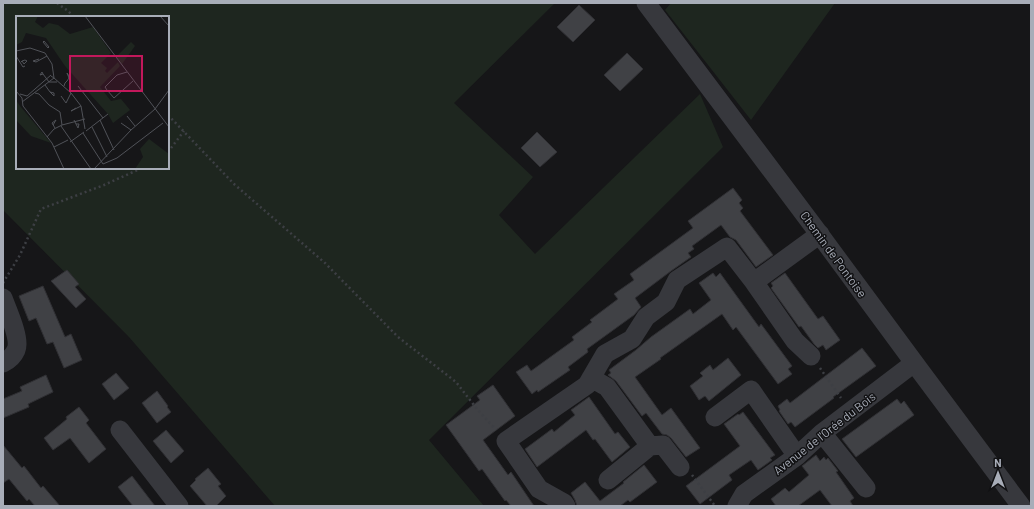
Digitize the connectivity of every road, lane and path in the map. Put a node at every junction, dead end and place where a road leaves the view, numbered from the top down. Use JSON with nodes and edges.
{"nodes":[{"id":1,"x":57,"y":3,"type":"edge"},
{"id":2,"x":646,"y":3,"type":"edge"},
{"id":3,"x":73,"y":16,"type":"edge"},
{"id":4,"x":169,"y":116,"type":"edge"},
{"id":5,"x":184,"y":132,"type":"junction"},
{"id":6,"x":169,"y":151,"type":"edge"},
{"id":7,"x":140,"y":169,"type":"edge"},
{"id":8,"x":820,"y":234,"type":"junction"},
{"id":9,"x":754,"y":282,"type":"junction"},
{"id":10,"x":3,"y":284,"type":"edge"},
{"id":11,"x":3,"y":298,"type":"edge"},
{"id":12,"x":811,"y":356,"type":"joint"},
{"id":13,"x":3,"y":363,"type":"edge"},
{"id":14,"x":914,"y":363,"type":"junction"},
{"id":15,"x":591,"y":378,"type":"junction"},
{"id":16,"x":851,"y":412,"type":"junction"},
{"id":17,"x":715,"y":417,"type":"dead end"},
{"id":18,"x":120,"y":430,"type":"dead end"},
{"id":19,"x":822,"y":433,"type":"junction"},
{"id":20,"x":506,"y":441,"type":"junction"},
{"id":21,"x":650,"y":446,"type":"junction"},
{"id":22,"x":797,"y":456,"type":"junction"},
{"id":23,"x":680,"y":467,"type":"joint"},
{"id":24,"x":608,"y":480,"type":"dead end"},
{"id":25,"x":866,"y":488,"type":"dead end"},
{"id":26,"x":179,"y":506,"type":"edge"},
{"id":27,"x":566,"y":506,"type":"edge"},
{"id":28,"x":715,"y":506,"type":"edge"},
{"id":29,"x":737,"y":506,"type":"edge"},
{"id":30,"x":1021,"y":506,"type":"edge"}],
"edges":[{"from":1,"to":3,"type":"path"},
{"from":2,"to":8,"type":"street","name":"Chemin de Pontoise"},
{"from":4,"to":5,"type":"path"},
{"from":5,"to":6,"type":"path"},
{"from":5,"to":20,"type":"path"},
{"from":7,"to":10,"type":"path"},
{"from":8,"to":9,"type":"street"},
{"from":8,"to":14,"type":"street","name":"Chemin de Pontoise"},
{"from":9,"to":12,"type":"street"},
{"from":9,"to":15,"type":"street"},
{"from":11,"to":13,"type":"street"},
{"from":12,"to":16,"type":"path"},
{"from":14,"to":16,"type":"street","name":"Avenue de l'Orée du Bois"},
{"from":14,"to":30,"type":"street","name":"Chemin de Pontoise"},
{"from":15,"to":20,"type":"street"},
{"from":15,"to":21,"type":"street"},
{"from":16,"to":19,"type":"street","name":"Avenue de l'Orée du Bois"},
{"from":17,"to":22,"type":"street"},
{"from":18,"to":26,"type":"street"},
{"from":19,"to":22,"type":"street","name":"Avenue de l'Orée du Bois"},
{"from":19,"to":25,"type":"street"},
{"from":20,"to":27,"type":"street"},
{"from":21,"to":23,"type":"street"},
{"from":21,"to":24,"type":"street"},
{"from":22,"to":29,"type":"street","name":"Avenue de l'Orée du Bois"},
{"from":23,"to":28,"type":"path"}]}
